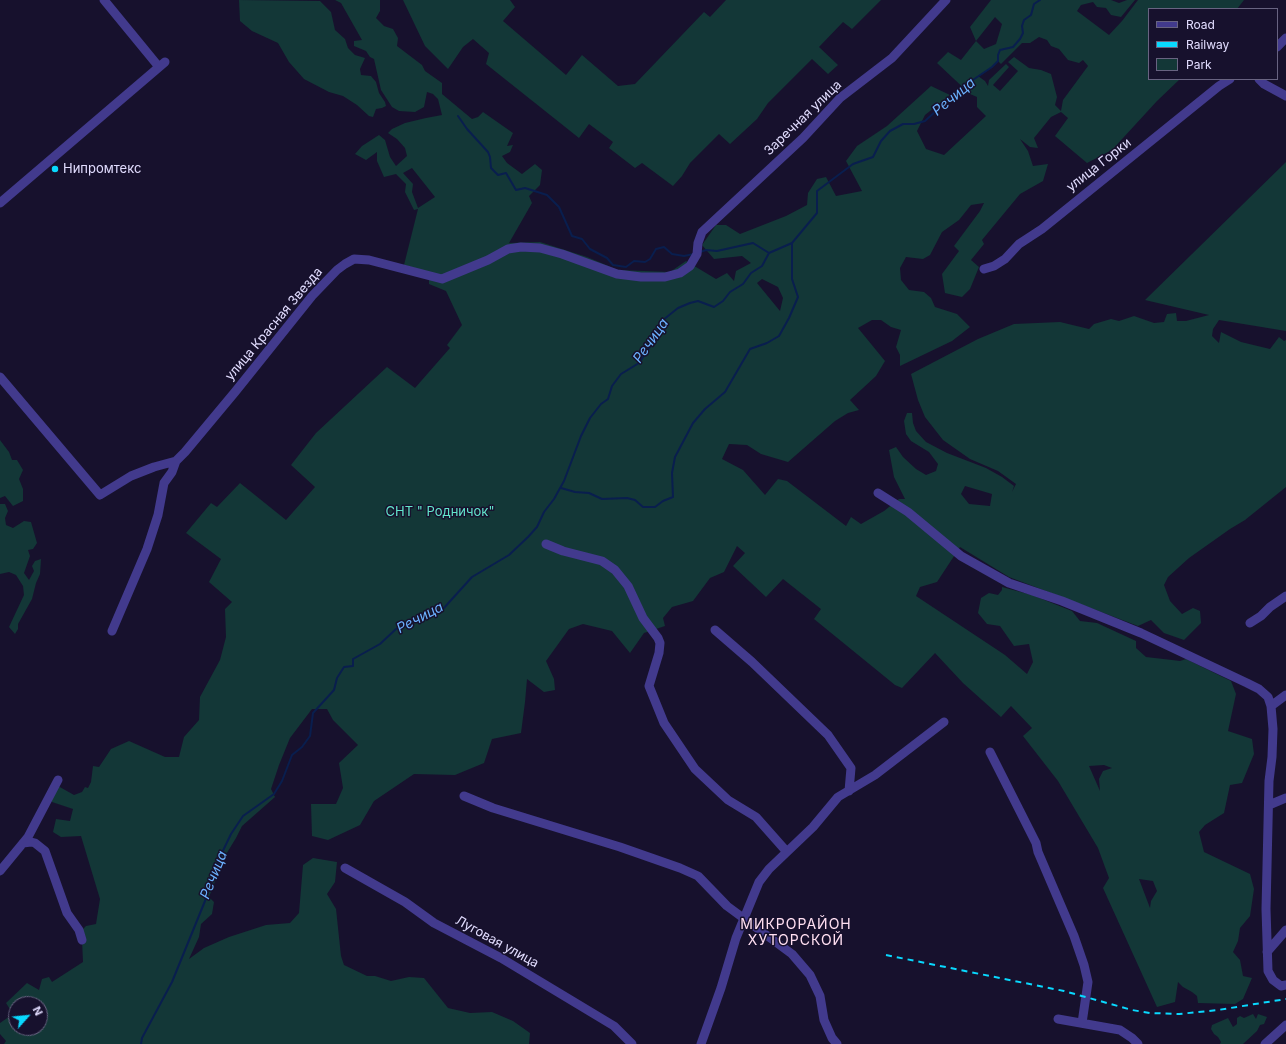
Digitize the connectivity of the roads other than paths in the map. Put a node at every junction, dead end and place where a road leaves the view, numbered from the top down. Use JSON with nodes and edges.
{"nodes":[{"id":1,"x":104,"y":0,"type":"edge"},
{"id":2,"x":946,"y":0,"type":"edge"},
{"id":3,"x":1286,"y":38,"type":"edge"},
{"id":4,"x":1278,"y":45,"type":"edge"},
{"id":5,"x":1228,"y":80,"type":"edge"},
{"id":6,"x":1260,"y":80,"type":"edge"},
{"id":7,"x":1286,"y":96,"type":"edge"},
{"id":8,"x":0,"y":203,"type":"edge"},
{"id":9,"x":984,"y":269,"type":"dead end"},
{"id":10,"x":442,"y":280,"type":"joint"},
{"id":11,"x":0,"y":376,"type":"edge"},
{"id":12,"x":176,"y":461,"type":"junction"},
{"id":13,"x":878,"y":493,"type":"dead end"},
{"id":14,"x":546,"y":544,"type":"dead end"},
{"id":15,"x":1286,"y":596,"type":"edge"},
{"id":16,"x":1250,"y":623,"type":"dead end"},
{"id":17,"x":715,"y":630,"type":"dead end"},
{"id":18,"x":112,"y":631,"type":"dead end"},
{"id":19,"x":1286,"y":695,"type":"edge"},
{"id":20,"x":1271,"y":706,"type":"junction"},
{"id":21,"x":944,"y":722,"type":"dead end"},
{"id":22,"x":990,"y":752,"type":"dead end"},
{"id":23,"x":58,"y":780,"type":"dead end"},
{"id":24,"x":849,"y":791,"type":"junction"},
{"id":25,"x":464,"y":796,"type":"dead end"},
{"id":26,"x":1286,"y":798,"type":"edge"},
{"id":27,"x":1269,"y":805,"type":"junction"},
{"id":28,"x":23,"y":843,"type":"junction"},
{"id":29,"x":787,"y":852,"type":"junction"},
{"id":30,"x":345,"y":868,"type":"dead end"},
{"id":31,"x":0,"y":871,"type":"edge"},
{"id":32,"x":745,"y":919,"type":"junction"},
{"id":33,"x":1286,"y":930,"type":"edge"},
{"id":34,"x":82,"y":940,"type":"dead end"},
{"id":35,"x":1267,"y":952,"type":"junction"},
{"id":36,"x":1286,"y":985,"type":"edge"},
{"id":37,"x":1058,"y":1019,"type":"dead end"},
{"id":38,"x":1082,"y":1023,"type":"junction"},
{"id":39,"x":1286,"y":1025,"type":"edge"},
{"id":40,"x":632,"y":1044,"type":"edge"},
{"id":41,"x":701,"y":1044,"type":"edge"},
{"id":42,"x":837,"y":1044,"type":"edge"},
{"id":43,"x":1138,"y":1044,"type":"edge"},
{"id":44,"x":1265,"y":1044,"type":"edge"}],
"edges":[{"from":1,"to":8,"type":"street"},
{"from":2,"to":10,"type":"street","name":"Заречная улица"},
{"from":3,"to":4,"type":"street"},
{"from":5,"to":9,"type":"street","name":"улица Горки"},
{"from":6,"to":7,"type":"street"},
{"from":10,"to":12,"type":"street","name":"улица Красная Звезда"},
{"from":11,"to":12,"type":"street"},
{"from":12,"to":18,"type":"street","name":"улица Красная Звезда"},
{"from":13,"to":20,"type":"street"},
{"from":14,"to":29,"type":"street"},
{"from":15,"to":16,"type":"street"},
{"from":17,"to":24,"type":"street"},
{"from":19,"to":20,"type":"street"},
{"from":20,"to":27,"type":"street"},
{"from":21,"to":24,"type":"street"},
{"from":22,"to":38,"type":"street"},
{"from":23,"to":28,"type":"street"},
{"from":24,"to":29,"type":"street"},
{"from":25,"to":32,"type":"street"},
{"from":26,"to":27,"type":"street"},
{"from":27,"to":35,"type":"street"},
{"from":28,"to":31,"type":"street"},
{"from":28,"to":34,"type":"street"},
{"from":29,"to":32,"type":"street"},
{"from":30,"to":40,"type":"street","name":"Луговая улица"},
{"from":32,"to":41,"type":"street"},
{"from":32,"to":42,"type":"street"},
{"from":33,"to":35,"type":"street"},
{"from":35,"to":36,"type":"street"},
{"from":37,"to":38,"type":"street"},
{"from":38,"to":43,"type":"street"},
{"from":39,"to":44,"type":"street"}]}
